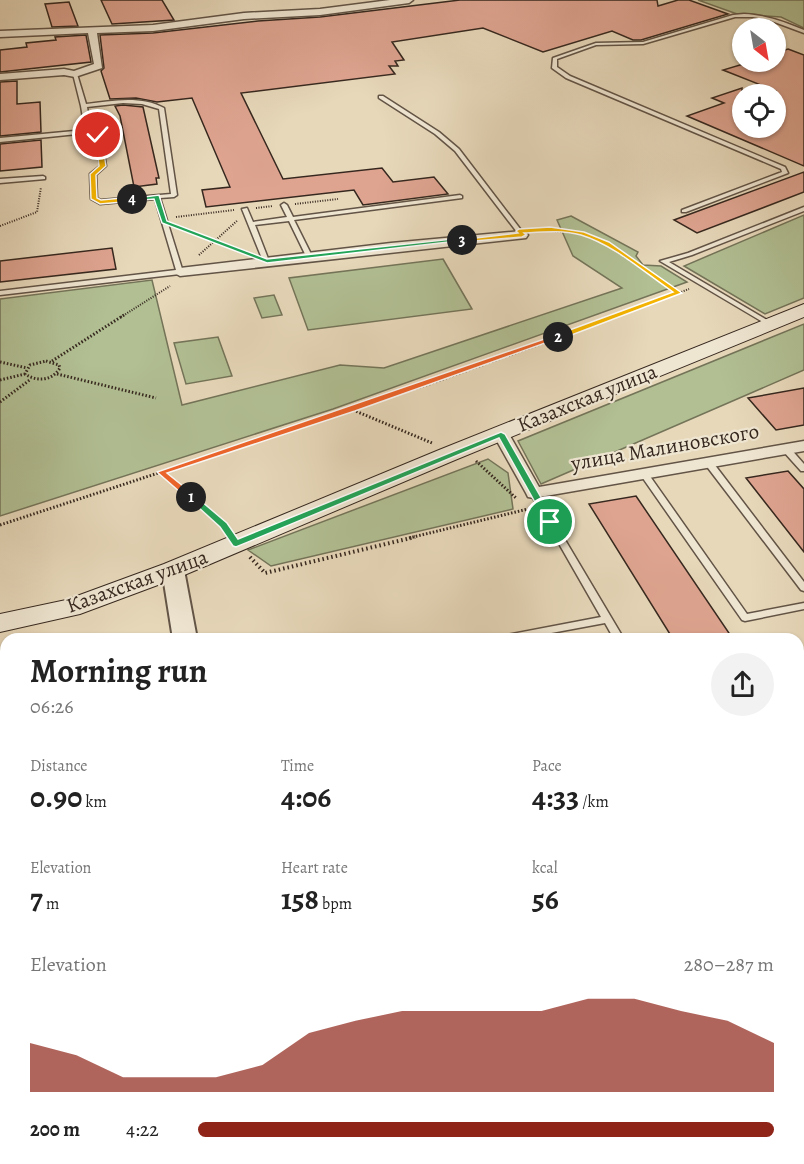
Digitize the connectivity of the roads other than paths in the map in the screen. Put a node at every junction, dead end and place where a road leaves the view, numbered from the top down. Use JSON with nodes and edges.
{"nodes":[{"id":1,"x":321,"y":0,"type":"edge"},
{"id":2,"x":409,"y":0,"type":"edge"},
{"id":3,"x":340,"y":8,"type":"junction"},
{"id":4,"x":92,"y":30,"type":"junction"},
{"id":5,"x":804,"y":32,"type":"edge"},
{"id":6,"x":0,"y":34,"type":"edge"},
{"id":7,"x":75,"y":74,"type":"junction"},
{"id":8,"x":0,"y":77,"type":"edge"},
{"id":9,"x":381,"y":97,"type":"dead end"},
{"id":10,"x":84,"y":106,"type":"junction"},
{"id":11,"x":88,"y":131,"type":"junction"},
{"id":12,"x":0,"y":140,"type":"edge"},
{"id":13,"x":43,"y":177,"type":"road end"},
{"id":14,"x":0,"y":181,"type":"edge"},
{"id":15,"x":157,"y":197,"type":"junction"},
{"id":16,"x":460,"y":197,"type":"dead end"},
{"id":17,"x":284,"y":205,"type":"dead end"},
{"id":18,"x":804,"y":209,"type":"edge"},
{"id":19,"x":245,"y":211,"type":"road end"},
{"id":20,"x":684,"y":211,"type":"dead end"},
{"id":21,"x":290,"y":219,"type":"junction"},
{"id":22,"x":250,"y":224,"type":"junction"},
{"id":23,"x":521,"y":233,"type":"joint"},
{"id":24,"x":309,"y":256,"type":"junction"},
{"id":25,"x":267,"y":261,"type":"junction"},
{"id":26,"x":178,"y":277,"type":"junction"},
{"id":27,"x":0,"y":293,"type":"edge"},
{"id":28,"x":804,"y":310,"type":"edge"},
{"id":29,"x":770,"y":324,"type":"junction"},
{"id":30,"x":501,"y":434,"type":"junction"},
{"id":31,"x":804,"y":446,"type":"edge"},
{"id":32,"x":786,"y":449,"type":"junction"},
{"id":33,"x":708,"y":462,"type":"junction"},
{"id":34,"x":804,"y":469,"type":"edge"},
{"id":35,"x":644,"y":474,"type":"junction"},
{"id":36,"x":537,"y":500,"type":"junction"},
{"id":37,"x":173,"y":570,"type":"junction"},
{"id":38,"x":804,"y":588,"type":"edge"},
{"id":39,"x":804,"y":606,"type":"edge"},
{"id":40,"x":607,"y":619,"type":"junction"},
{"id":41,"x":0,"y":623,"type":"edge"},
{"id":42,"x":184,"y":633,"type":"edge"},
{"id":43,"x":533,"y":633,"type":"edge"},
{"id":44,"x":615,"y":633,"type":"edge"}],
"edges":[{"from":1,"to":3,"type":"street"},
{"from":2,"to":3,"type":"street"},
{"from":3,"to":4,"type":"street"},
{"from":4,"to":6,"type":"street"},
{"from":4,"to":7,"type":"street"},
{"from":5,"to":20,"type":"lane"},
{"from":7,"to":8,"type":"street"},
{"from":7,"to":10,"type":"lane"},
{"from":9,"to":23,"type":"lane"},
{"from":10,"to":11,"type":"lane"},
{"from":10,"to":15,"type":"lane"},
{"from":11,"to":12,"type":"lane"},
{"from":11,"to":15,"type":"lane"},
{"from":13,"to":14,"type":"lane"},
{"from":15,"to":26,"type":"lane"},
{"from":16,"to":21,"type":"lane"},
{"from":17,"to":21,"type":"lane"},
{"from":18,"to":29,"type":"lane"},
{"from":19,"to":22,"type":"lane"},
{"from":21,"to":22,"type":"lane"},
{"from":21,"to":24,"type":"lane"},
{"from":22,"to":25,"type":"lane"},
{"from":23,"to":24,"type":"street"},
{"from":24,"to":25,"type":"street"},
{"from":25,"to":26,"type":"street"},
{"from":26,"to":27,"type":"lane"},
{"from":28,"to":29,"type":"main road","name":"Казахская улица"},
{"from":29,"to":30,"type":"main road","name":"Казахская улица"},
{"from":30,"to":36,"type":"street"},
{"from":30,"to":37,"type":"main road","name":"Казахская улица"},
{"from":31,"to":32,"type":"street","name":"улица Малиновского"},
{"from":32,"to":33,"type":"street","name":"улица Малиновского"},
{"from":32,"to":34,"type":"lane"},
{"from":33,"to":35,"type":"street","name":"улица Малиновского"},
{"from":33,"to":38,"type":"lane"},
{"from":35,"to":36,"type":"street","name":"улица Малиновского"},
{"from":35,"to":39,"type":"lane"},
{"from":36,"to":40,"type":"lane"},
{"from":37,"to":41,"type":"main road","name":"Казахская улица"},
{"from":37,"to":42,"type":"street"},
{"from":40,"to":43,"type":"lane"},
{"from":40,"to":44,"type":"lane"}]}
